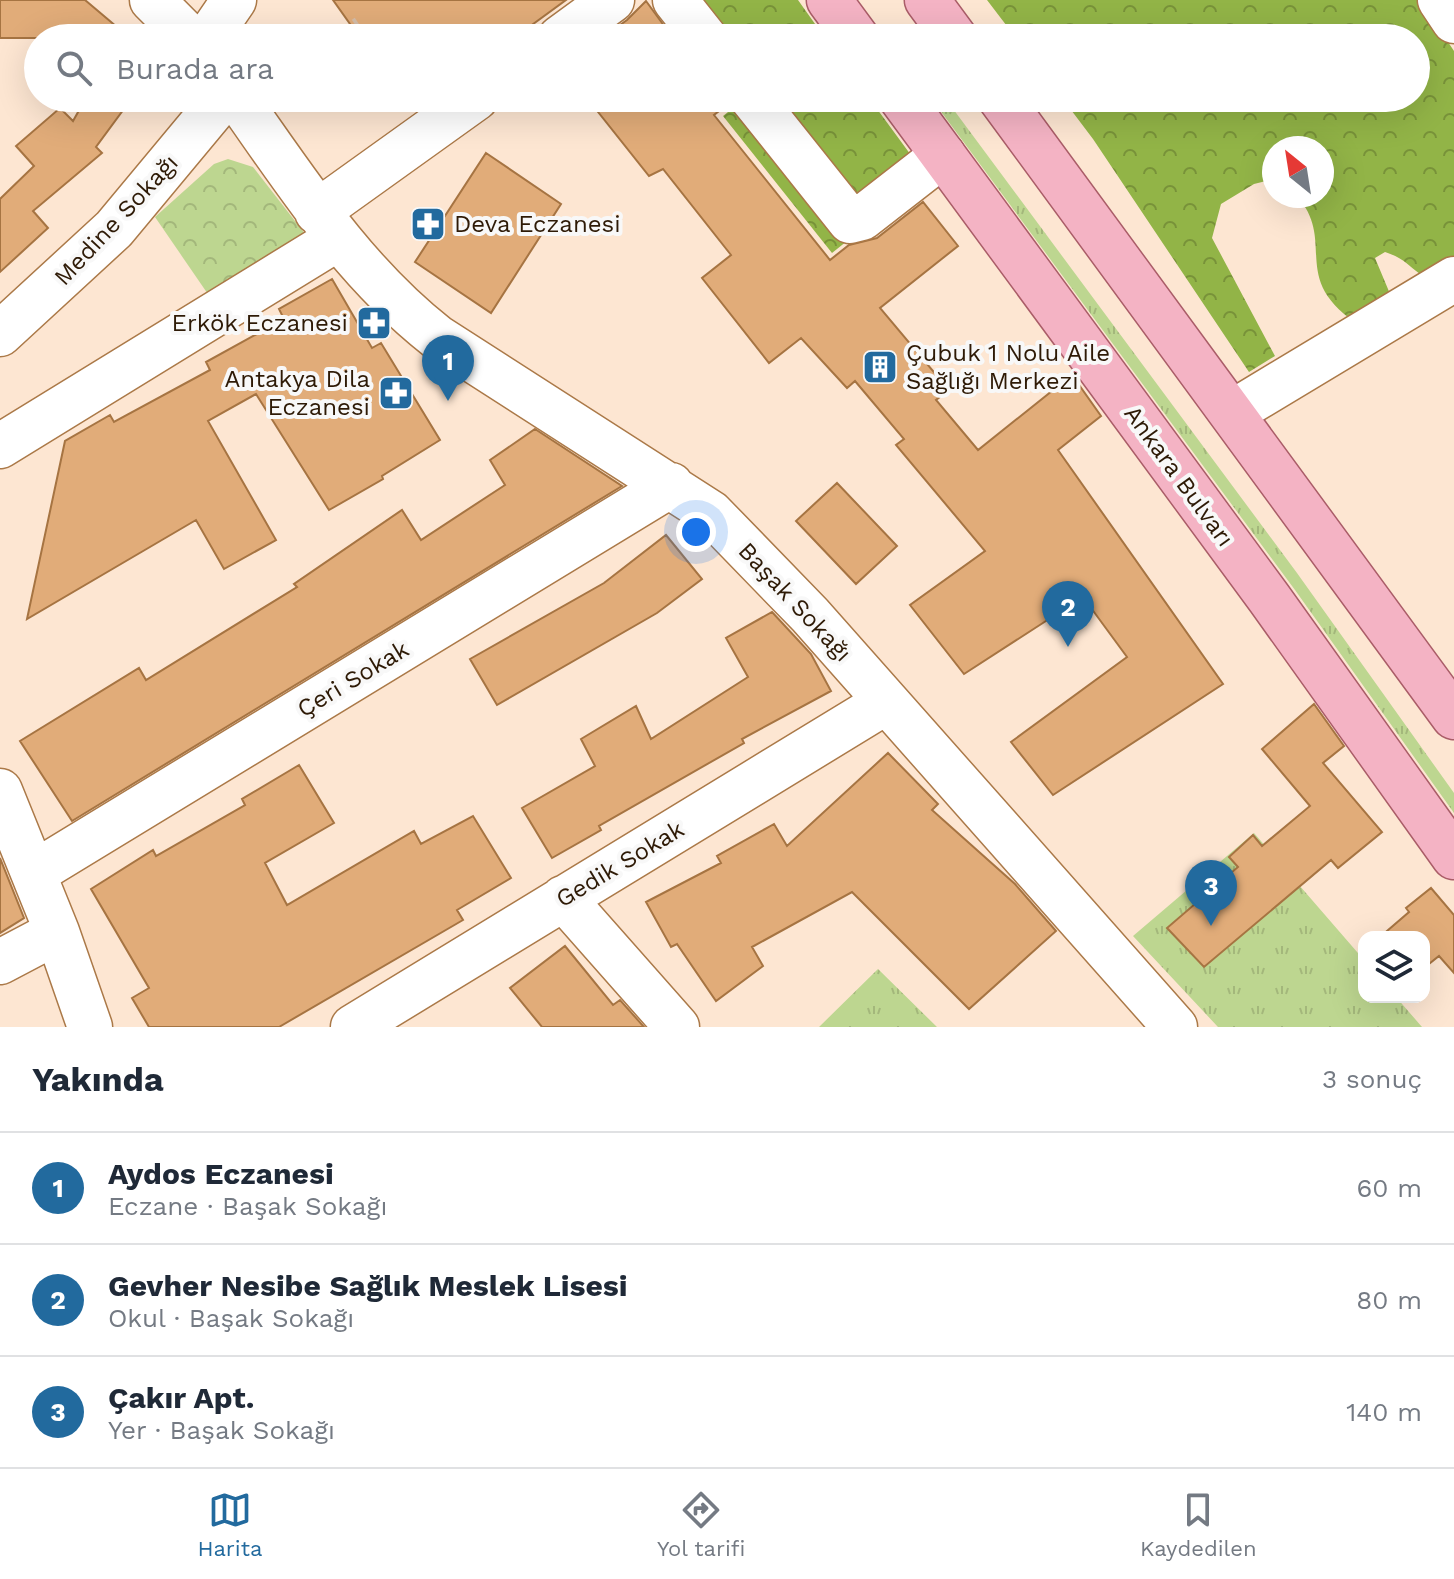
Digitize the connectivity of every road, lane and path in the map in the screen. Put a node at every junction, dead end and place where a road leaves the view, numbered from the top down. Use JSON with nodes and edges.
{"nodes":[{"id":1,"x":234,"y":0,"type":"edge"},
{"id":2,"x":612,"y":0,"type":"edge"},
{"id":3,"x":675,"y":0,"type":"edge"},
{"id":4,"x":829,"y":0,"type":"edge"},
{"id":5,"x":927,"y":0,"type":"edge"},
{"id":6,"x":1440,"y":0,"type":"edge"},
{"id":7,"x":186,"y":20,"type":"edge"},
{"id":8,"x":1454,"y":21,"type":"edge"},
{"id":9,"x":579,"y":24,"type":"edge"},
{"id":10,"x":694,"y":24,"type":"edge"},
{"id":11,"x":847,"y":24,"type":"edge"},
{"id":12,"x":945,"y":24,"type":"edge"},
{"id":13,"x":235,"y":112,"type":"edge"},
{"id":14,"x":252,"y":112,"type":"edge"},
{"id":15,"x":460,"y":112,"type":"edge"},
{"id":16,"x":763,"y":112,"type":"edge"},
{"id":17,"x":911,"y":112,"type":"edge"},
{"id":18,"x":1010,"y":112,"type":"edge"},
{"id":19,"x":943,"y":155,"type":"junction"},
{"id":20,"x":327,"y":226,"type":"junction"},
{"id":21,"x":1454,"y":279,"type":"edge"},
{"id":22,"x":0,"y":334,"type":"edge"},
{"id":23,"x":1233,"y":412,"type":"junction"},
{"id":24,"x":0,"y":446,"type":"edge"},
{"id":25,"x":671,"y":485,"type":"junction"},
{"id":26,"x":886,"y":702,"type":"junction"},
{"id":27,"x":1450,"y":705,"type":"edge"},
{"id":28,"x":0,"y":791,"type":"edge"},
{"id":29,"x":1454,"y":857,"type":"edge"},
{"id":30,"x":34,"y":873,"type":"junction"},
{"id":31,"x":563,"y":898,"type":"junction"},
{"id":32,"x":57,"y":932,"type":"junction"},
{"id":33,"x":0,"y":962,"type":"edge"},
{"id":34,"x":90,"y":1027,"type":"edge"},
{"id":35,"x":353,"y":1027,"type":"edge"},
{"id":36,"x":677,"y":1027,"type":"edge"},
{"id":37,"x":1175,"y":1027,"type":"edge"}],
"edges":[{"from":1,"to":7,"type":"street"},
{"from":2,"to":9,"type":"street"},
{"from":3,"to":10,"type":"street"},
{"from":4,"to":11,"type":"main road"},
{"from":5,"to":12,"type":"main road"},
{"from":6,"to":8,"type":"street"},
{"from":13,"to":22,"type":"street","name":"Medine Sokağı"},
{"from":14,"to":20,"type":"street","name":"Başak Sokağı"},
{"from":15,"to":20,"type":"street"},
{"from":16,"to":19,"type":"street"},
{"from":17,"to":19,"type":"main road","name":"Ankara Bulvarı"},
{"from":18,"to":23,"type":"main road"},
{"from":19,"to":29,"type":"main road","name":"Ankara Bulvarı"},
{"from":20,"to":24,"type":"street"},
{"from":20,"to":25,"type":"street","name":"Başak Sokağı"},
{"from":21,"to":23,"type":"street"},
{"from":23,"to":27,"type":"main road"},
{"from":25,"to":26,"type":"street","name":"Başak Sokağı"},
{"from":25,"to":30,"type":"street","name":"Çeri Sokak"},
{"from":26,"to":31,"type":"street","name":"Gedik Sokak"},
{"from":26,"to":37,"type":"street","name":"Başak Sokağı"},
{"from":28,"to":30,"type":"street"},
{"from":30,"to":32,"type":"street"},
{"from":31,"to":35,"type":"street","name":"Gedik Sokak"},
{"from":31,"to":36,"type":"street"},
{"from":32,"to":33,"type":"street"},
{"from":32,"to":34,"type":"street"}]}
